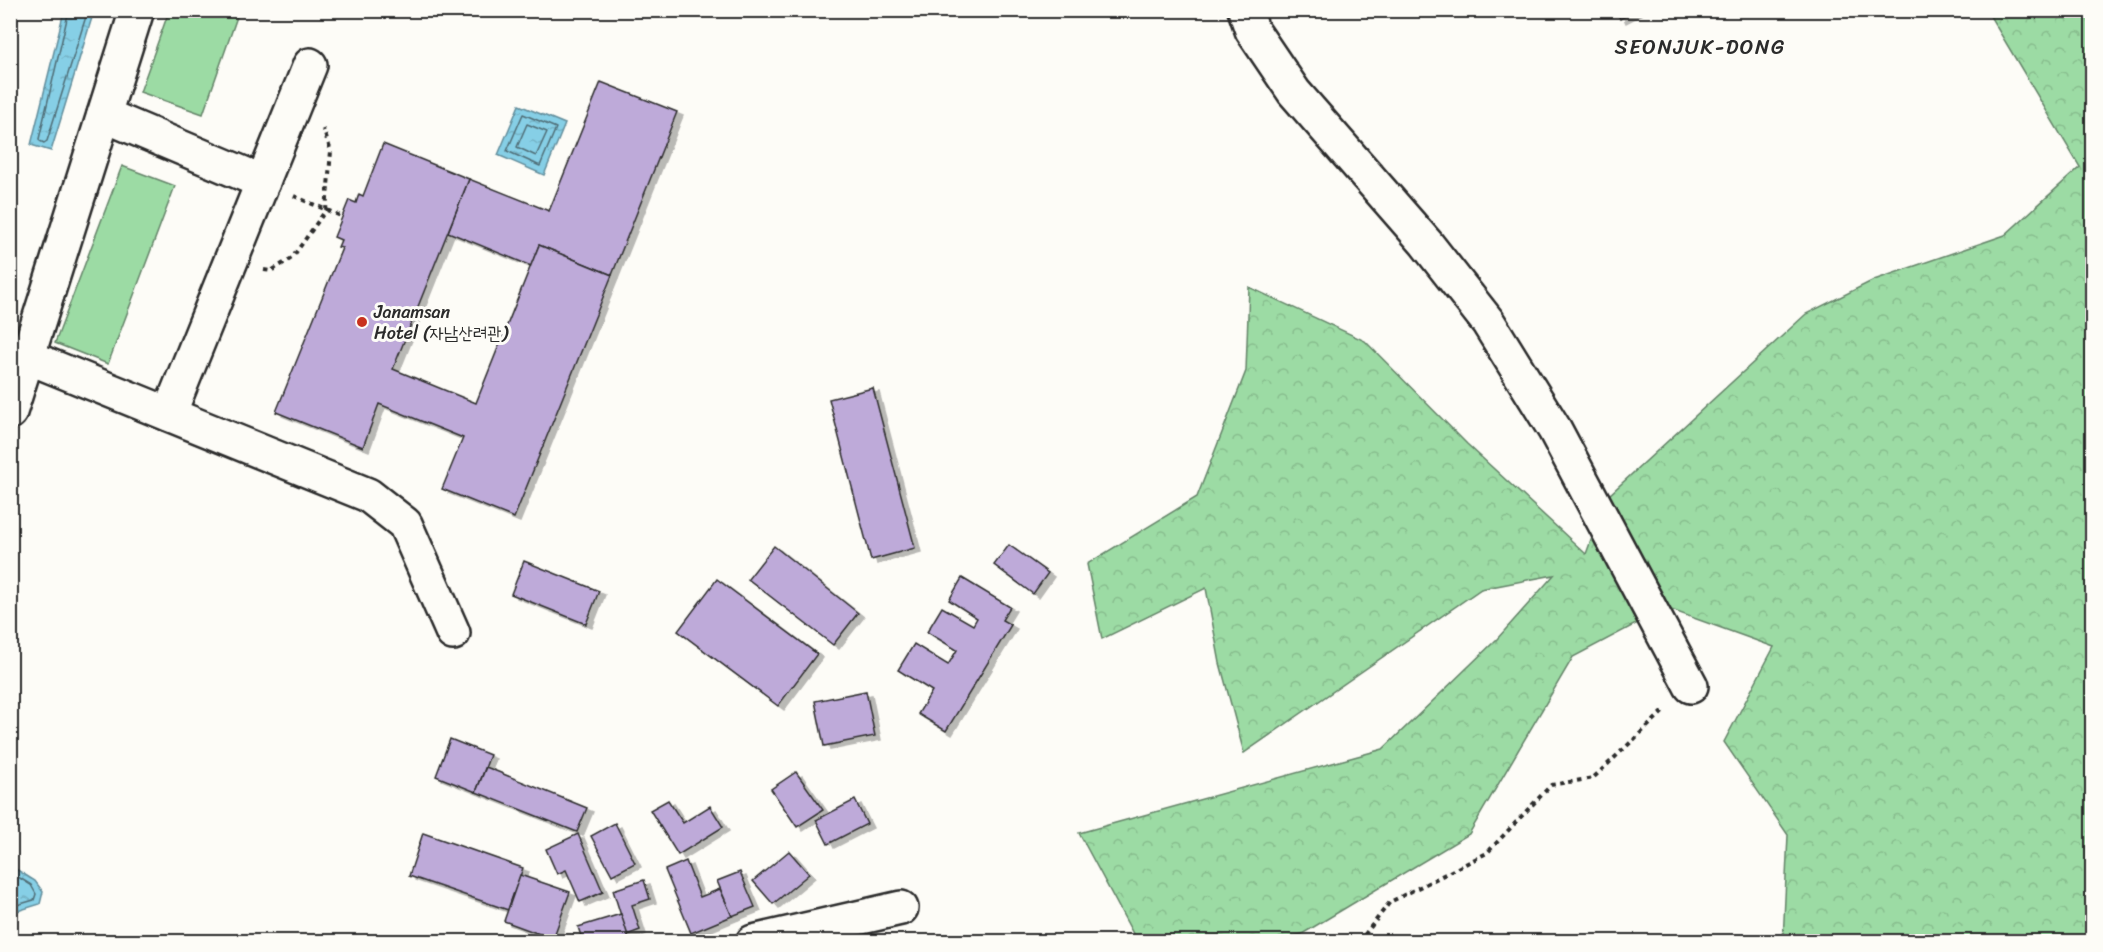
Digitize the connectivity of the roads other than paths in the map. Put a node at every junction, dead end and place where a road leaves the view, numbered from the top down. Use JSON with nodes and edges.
{"nodes":[{"id":1,"x":137,"y":10,"type":"edge"},
{"id":2,"x":1245,"y":10,"type":"edge"},
{"id":3,"x":310,"y":65,"type":"dead end"},
{"id":4,"x":104,"y":115,"type":"junction"},
{"id":5,"x":277,"y":188,"type":"junction"},
{"id":6,"x":28,"y":357,"type":"junction"},
{"id":7,"x":10,"y":412,"type":"edge"},
{"id":8,"x":169,"y":414,"type":"junction"},
{"id":9,"x":453,"y":633,"type":"dead end"},
{"id":10,"x":1691,"y":686,"type":"road end"},
{"id":11,"x":902,"y":908,"type":"dead end"},
{"id":12,"x":753,"y":942,"type":"edge"}],
"edges":[{"from":1,"to":4,"type":"street"},
{"from":2,"to":10,"type":"street"},
{"from":3,"to":5,"type":"street"},
{"from":4,"to":5,"type":"street"},
{"from":4,"to":6,"type":"street"},
{"from":5,"to":8,"type":"street"},
{"from":6,"to":7,"type":"street"},
{"from":6,"to":8,"type":"street"},
{"from":8,"to":9,"type":"street"},
{"from":11,"to":12,"type":"street"}]}
